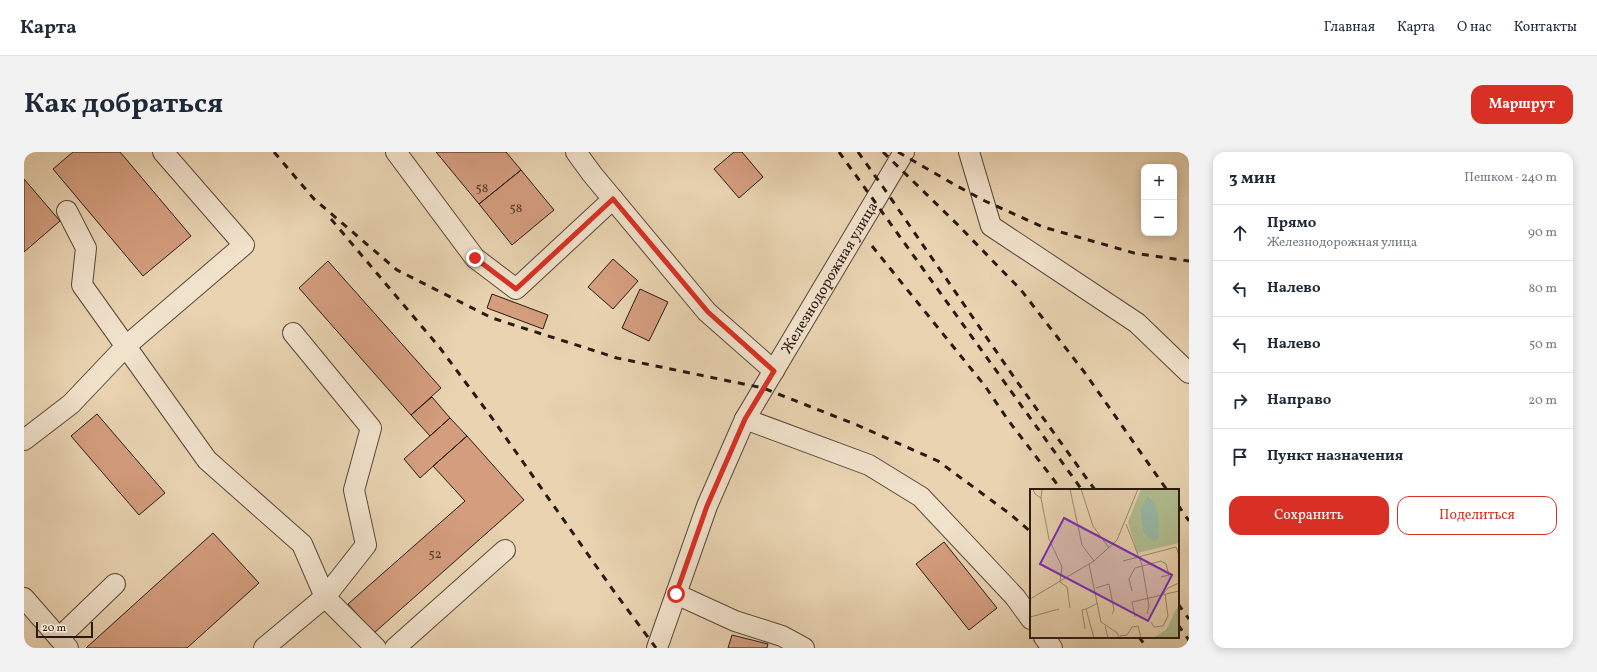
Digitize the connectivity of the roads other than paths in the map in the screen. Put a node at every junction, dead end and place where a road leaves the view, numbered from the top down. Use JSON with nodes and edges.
{"nodes":[{"id":1,"x":163,"y":152,"type":"edge"},
{"id":2,"x":396,"y":152,"type":"edge"},
{"id":3,"x":576,"y":152,"type":"edge"},
{"id":4,"x":904,"y":152,"type":"edge"},
{"id":5,"x":969,"y":152,"type":"edge"},
{"id":6,"x":613,"y":199,"type":"junction"},
{"id":7,"x":67,"y":211,"type":"dead end"},
{"id":8,"x":293,"y":333,"type":"dead end"},
{"id":9,"x":126,"y":346,"type":"junction"},
{"id":10,"x":774,"y":371,"type":"junction"},
{"id":11,"x":1189,"y":373,"type":"edge"},
{"id":12,"x":745,"y":419,"type":"junction"},
{"id":13,"x":25,"y":442,"type":"edge"},
{"id":14,"x":505,"y":550,"type":"dead end"},
{"id":15,"x":115,"y":584,"type":"dead end"},
{"id":16,"x":676,"y":594,"type":"junction"},
{"id":17,"x":325,"y":597,"type":"junction"},
{"id":18,"x":24,"y":598,"type":"edge"},
{"id":19,"x":1030,"y":618,"type":"edge"},
{"id":20,"x":1045,"y":638,"type":"edge"},
{"id":21,"x":63,"y":643,"type":"edge"},
{"id":22,"x":264,"y":648,"type":"edge"},
{"id":23,"x":376,"y":648,"type":"edge"},
{"id":24,"x":395,"y":648,"type":"edge"},
{"id":25,"x":657,"y":648,"type":"edge"},
{"id":26,"x":804,"y":648,"type":"edge"},
{"id":27,"x":1052,"y":648,"type":"edge"}],
"edges":[{"from":1,"to":9,"type":"street"},
{"from":2,"to":6,"type":"street"},
{"from":3,"to":6,"type":"street"},
{"from":4,"to":10,"type":"street","name":"Железнодорожная улица"},
{"from":5,"to":11,"type":"street"},
{"from":6,"to":10,"type":"street"},
{"from":7,"to":9,"type":"street"},
{"from":8,"to":17,"type":"street"},
{"from":9,"to":13,"type":"street"},
{"from":9,"to":17,"type":"street"},
{"from":10,"to":12,"type":"street","name":"Железнодорожная улица"},
{"from":12,"to":16,"type":"street","name":"Железнодорожная улица"},
{"from":12,"to":19,"type":"street"},
{"from":14,"to":24,"type":"street"},
{"from":15,"to":21,"type":"street"},
{"from":16,"to":25,"type":"street","name":"Железнодорожная улица"},
{"from":16,"to":26,"type":"street"},
{"from":17,"to":22,"type":"street"},
{"from":17,"to":23,"type":"street"},
{"from":18,"to":21,"type":"street"},
{"from":20,"to":27,"type":"street"}]}
